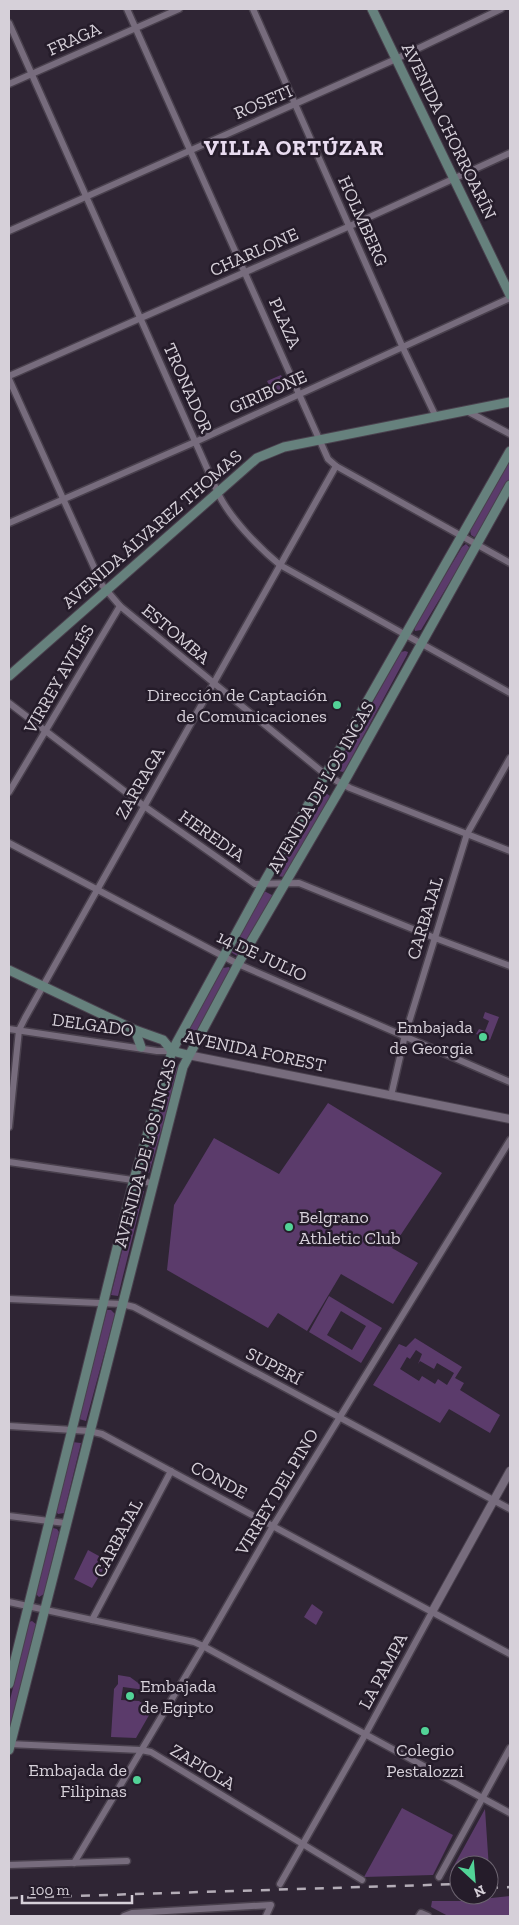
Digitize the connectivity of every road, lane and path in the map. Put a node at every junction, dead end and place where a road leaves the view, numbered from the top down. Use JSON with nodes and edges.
{"nodes":[{"id":1,"x":127,"y":9,"type":"edge"},
{"id":2,"x":179,"y":9,"type":"edge"},
{"id":3,"x":253,"y":9,"type":"edge"},
{"id":4,"x":372,"y":9,"type":"edge"},
{"id":5,"x":501,"y":9,"type":"edge"},
{"id":6,"x":9,"y":23,"type":"edge"},
{"id":7,"x":136,"y":28,"type":"junction"},
{"id":8,"x":396,"y":59,"type":"junction"},
{"id":9,"x":32,"y":74,"type":"junction"},
{"id":10,"x":9,"y":84,"type":"edge"},
{"id":11,"x":295,"y":104,"type":"junction"},
{"id":12,"x":190,"y":150,"type":"junction"},
{"id":13,"x":510,"y":153,"type":"edge"},
{"id":14,"x":454,"y":179,"type":"junction"},
{"id":15,"x":86,"y":197,"type":"junction"},
{"id":16,"x":350,"y":226,"type":"junction"},
{"id":17,"x":9,"y":231,"type":"edge"},
{"id":18,"x":246,"y":272,"type":"junction"},
{"id":19,"x":510,"y":297,"type":"edge"},
{"id":20,"x":141,"y":319,"type":"junction"},
{"id":21,"x":403,"y":348,"type":"junction"},
{"id":22,"x":9,"y":378,"type":"edge"},
{"id":23,"x":300,"y":394,"type":"junction"},
{"id":24,"x":510,"y":402,"type":"edge"},
{"id":25,"x":467,"y":411,"type":"junction"},
{"id":26,"x":436,"y":417,"type":"junction"},
{"id":27,"x":510,"y":434,"type":"edge"},
{"id":28,"x":319,"y":440,"type":"junction"},
{"id":29,"x":195,"y":442,"type":"junction"},
{"id":30,"x":510,"y":451,"type":"edge"},
{"id":31,"x":336,"y":466,"type":"junction"},
{"id":32,"x":510,"y":485,"type":"edge"},
{"id":33,"x":218,"y":493,"type":"junction"},
{"id":34,"x":63,"y":498,"type":"junction"},
{"id":35,"x":9,"y":523,"type":"edge"},
{"id":36,"x":462,"y":536,"type":"junction"},
{"id":37,"x":476,"y":544,"type":"junction"},
{"id":38,"x":510,"y":563,"type":"edge"},
{"id":39,"x":280,"y":565,"type":"junction"},
{"id":40,"x":106,"y":591,"type":"junction"},
{"id":41,"x":120,"y":606,"type":"junction"},
{"id":42,"x":405,"y":633,"type":"junction"},
{"id":43,"x":421,"y":642,"type":"junction"},
{"id":44,"x":9,"y":676,"type":"edge"},
{"id":45,"x":214,"y":685,"type":"junction"},
{"id":46,"x":510,"y":693,"type":"edge"},
{"id":47,"x":9,"y":703,"type":"edge"},
{"id":48,"x":46,"y":731,"type":"junction"},
{"id":49,"x":510,"y":758,"type":"edge"},
{"id":50,"x":326,"y":775,"type":"junction"},
{"id":51,"x":343,"y":784,"type":"junction"},
{"id":52,"x":9,"y":792,"type":"edge"},
{"id":53,"x":144,"y":806,"type":"junction"},
{"id":54,"x":467,"y":834,"type":"junction"},
{"id":55,"x":9,"y":843,"type":"edge"},
{"id":56,"x":510,"y":851,"type":"edge"},
{"id":57,"x":263,"y":884,"type":"junction"},
{"id":58,"x":285,"y":884,"type":"junction"},
{"id":59,"x":97,"y":889,"type":"junction"},
{"id":60,"x":435,"y":938,"type":"junction"},
{"id":61,"x":223,"y":956,"type":"junction"},
{"id":62,"x":238,"y":964,"type":"junction"},
{"id":63,"x":510,"y":966,"type":"edge"},
{"id":64,"x":9,"y":970,"type":"edge"},
{"id":65,"x":43,"y":986,"type":"junction"},
{"id":66,"x":9,"y":1029,"type":"edge"},
{"id":67,"x":19,"y":1030,"type":"junction"},
{"id":68,"x":135,"y":1030,"type":"junction"},
{"id":69,"x":405,"y":1035,"type":"junction"},
{"id":70,"x":142,"y":1048,"type":"junction"},
{"id":71,"x":172,"y":1051,"type":"junction"},
{"id":72,"x":188,"y":1055,"type":"junction"},
{"id":73,"x":510,"y":1082,"type":"edge"},
{"id":74,"x":391,"y":1096,"type":"junction"},
{"id":75,"x":510,"y":1120,"type":"edge"},
{"id":76,"x":9,"y":1126,"type":"edge"},
{"id":77,"x":510,"y":1140,"type":"edge"},
{"id":78,"x":9,"y":1162,"type":"edge"},
{"id":79,"x":134,"y":1180,"type":"junction"},
{"id":80,"x":153,"y":1183,"type":"junction"},
{"id":81,"x":9,"y":1299,"type":"edge"},
{"id":82,"x":104,"y":1303,"type":"junction"},
{"id":83,"x":122,"y":1304,"type":"junction"},
{"id":84,"x":339,"y":1419,"type":"junction"},
{"id":85,"x":9,"y":1426,"type":"edge"},
{"id":86,"x":71,"y":1431,"type":"junction"},
{"id":87,"x":89,"y":1431,"type":"junction"},
{"id":88,"x":171,"y":1471,"type":"junction"},
{"id":89,"x":510,"y":1471,"type":"edge"},
{"id":90,"x":494,"y":1501,"type":"junction"},
{"id":91,"x":510,"y":1509,"type":"edge"},
{"id":92,"x":9,"y":1516,"type":"edge"},
{"id":93,"x":48,"y":1520,"type":"junction"},
{"id":94,"x":65,"y":1523,"type":"junction"},
{"id":95,"x":273,"y":1526,"type":"junction"},
{"id":96,"x":9,"y":1602,"type":"edge"},
{"id":97,"x":28,"y":1606,"type":"junction"},
{"id":98,"x":44,"y":1610,"type":"junction"},
{"id":99,"x":432,"y":1612,"type":"junction"},
{"id":100,"x":92,"y":1620,"type":"junction"},
{"id":101,"x":204,"y":1646,"type":"junction"},
{"id":102,"x":510,"y":1654,"type":"edge"},
{"id":103,"x":9,"y":1684,"type":"edge"},
{"id":104,"x":365,"y":1735,"type":"junction"},
{"id":105,"x":9,"y":1746,"type":"edge"},
{"id":106,"x":510,"y":1748,"type":"edge"},
{"id":107,"x":141,"y":1750,"type":"junction"},
{"id":108,"x":483,"y":1798,"type":"junction"},
{"id":109,"x":510,"y":1813,"type":"edge"},
{"id":110,"x":303,"y":1846,"type":"junction"},
{"id":111,"x":127,"y":1861,"type":"dead end"},
{"id":112,"x":74,"y":1863,"type":"junction"},
{"id":113,"x":9,"y":1865,"type":"edge"},
{"id":114,"x":439,"y":1877,"type":"dead end"},
{"id":115,"x":362,"y":1880,"type":"dead end"},
{"id":116,"x":280,"y":1884,"type":"dead end"},
{"id":117,"x":124,"y":1916,"type":"edge"},
{"id":118,"x":266,"y":1916,"type":"edge"}],
"edges":[{"from":1,"to":7,"type":"street","name":"PLAZA"},
{"from":2,"to":7,"type":"street","name":"FRAGA"},
{"from":3,"to":11,"type":"street","name":"HOLMBERG"},
{"from":4,"to":8,"type":"main road","name":"AVENIDA CHORROARÍN"},
{"from":5,"to":8,"type":"street","name":"ROSETI"},
{"from":6,"to":9,"type":"street","name":"TRONADOR"},
{"from":7,"to":9,"type":"street","name":"FRAGA"},
{"from":7,"to":12,"type":"street","name":"PLAZA"},
{"from":8,"to":11,"type":"street","name":"ROSETI"},
{"from":8,"to":14,"type":"main road","name":"AVENIDA CHORROARÍN"},
{"from":9,"to":10,"type":"street","name":"FRAGA"},
{"from":9,"to":15,"type":"street","name":"TRONADOR"},
{"from":11,"to":12,"type":"street","name":"ROSETI"},
{"from":11,"to":16,"type":"street","name":"HOLMBERG"},
{"from":12,"to":15,"type":"street","name":"ROSETI"},
{"from":12,"to":18,"type":"street","name":"PLAZA"},
{"from":13,"to":14,"type":"street","name":"CHARLONE"},
{"from":14,"to":16,"type":"street","name":"CHARLONE"},
{"from":14,"to":19,"type":"main road","name":"AVENIDA CHORROARÍN"},
{"from":15,"to":17,"type":"street","name":"ROSETI"},
{"from":15,"to":20,"type":"street","name":"TRONADOR"},
{"from":16,"to":18,"type":"street","name":"CHARLONE"},
{"from":16,"to":21,"type":"street","name":"HOLMBERG"},
{"from":18,"to":20,"type":"street","name":"CHARLONE"},
{"from":18,"to":23,"type":"street","name":"PLAZA"},
{"from":19,"to":21,"type":"street","name":"GIRIBONE"},
{"from":20,"to":22,"type":"street","name":"CHARLONE"},
{"from":20,"to":29,"type":"street","name":"TRONADOR"},
{"from":21,"to":23,"type":"street","name":"GIRIBONE"},
{"from":21,"to":26,"type":"street","name":"HOLMBERG"},
{"from":22,"to":34,"type":"street","name":"ESTOMBA"},
{"from":23,"to":28,"type":"street","name":"PLAZA"},
{"from":23,"to":29,"type":"street","name":"GIRIBONE"},
{"from":24,"to":25,"type":"main road","name":"AVENIDA ÁLVAREZ THOMAS"},
{"from":25,"to":26,"type":"main road","name":"AVENIDA ÁLVAREZ THOMAS"},
{"from":25,"to":27,"type":"street"},
{"from":26,"to":28,"type":"main road","name":"AVENIDA ÁLVAREZ THOMAS"},
{"from":28,"to":31,"type":"street","name":"PLAZA"},
{"from":28,"to":33,"type":"main road","name":"AVENIDA ÁLVAREZ THOMAS"},
{"from":29,"to":33,"type":"street","name":"TRONADOR"},
{"from":29,"to":34,"type":"street","name":"GIRIBONE"},
{"from":30,"to":36,"type":"main road","name":"AVENIDA DE LOS INCAS"},
{"from":31,"to":36,"type":"street","name":"PLAZA"},
{"from":31,"to":39,"type":"street","name":"ZARRAGA"},
{"from":32,"to":37,"type":"main road","name":"AVENIDA DE LOS INCAS"},
{"from":33,"to":39,"type":"street","name":"TRONADOR"},
{"from":33,"to":40,"type":"main road","name":"AVENIDA ÁLVAREZ THOMAS"},
{"from":34,"to":35,"type":"street","name":"GIRIBONE"},
{"from":34,"to":40,"type":"street","name":"ESTOMBA"},
{"from":36,"to":37,"type":"street","name":"PLAZA"},
{"from":36,"to":42,"type":"main road","name":"AVENIDA DE LOS INCAS"},
{"from":37,"to":38,"type":"street","name":"PLAZA"},
{"from":37,"to":43,"type":"main road","name":"AVENIDA DE LOS INCAS"},
{"from":39,"to":42,"type":"street","name":"TRONADOR"},
{"from":39,"to":45,"type":"street","name":"ZARRAGA"},
{"from":40,"to":41,"type":"street","name":"ESTOMBA"},
{"from":40,"to":44,"type":"main road","name":"AVENIDA ÁLVAREZ THOMAS"},
{"from":41,"to":45,"type":"street","name":"ESTOMBA"},
{"from":41,"to":48,"type":"street","name":"VIRREY AVILÉS"},
{"from":42,"to":43,"type":"street","name":"TRONADOR"},
{"from":42,"to":50,"type":"main road","name":"AVENIDA DE LOS INCAS"},
{"from":43,"to":46,"type":"street","name":"TRONADOR"},
{"from":43,"to":51,"type":"main road","name":"AVENIDA DE LOS INCAS"},
{"from":45,"to":50,"type":"street","name":"ESTOMBA"},
{"from":45,"to":53,"type":"street","name":"ZARRAGA"},
{"from":47,"to":48,"type":"street","name":"HEREDIA"},
{"from":48,"to":52,"type":"street","name":"VIRREY AVILÉS"},
{"from":48,"to":53,"type":"street","name":"HEREDIA"},
{"from":49,"to":54,"type":"street","name":"CARBAJAL"},
{"from":50,"to":51,"type":"street","name":"ESTOMBA"},
{"from":50,"to":57,"type":"main road","name":"AVENIDA DE LOS INCAS"},
{"from":51,"to":54,"type":"street","name":"ESTOMBA"},
{"from":51,"to":58,"type":"main road","name":"AVENIDA DE LOS INCAS"},
{"from":53,"to":57,"type":"street","name":"HEREDIA"},
{"from":53,"to":59,"type":"street","name":"ZARRAGA"},
{"from":54,"to":56,"type":"street","name":"ESTOMBA"},
{"from":54,"to":60,"type":"street","name":"CARBAJAL"},
{"from":55,"to":59,"type":"street","name":"14 DE JULIO"},
{"from":57,"to":58,"type":"street","name":"HEREDIA"},
{"from":57,"to":61,"type":"main road","name":"AVENIDA DE LOS INCAS"},
{"from":58,"to":60,"type":"street","name":"HEREDIA"},
{"from":58,"to":62,"type":"main road","name":"AVENIDA DE LOS INCAS"},
{"from":59,"to":61,"type":"street","name":"14 DE JULIO"},
{"from":59,"to":65,"type":"street","name":"ZARRAGA"},
{"from":60,"to":63,"type":"street","name":"HEREDIA"},
{"from":60,"to":69,"type":"street","name":"CARBAJAL"},
{"from":61,"to":62,"type":"street","name":"14 DE JULIO"},
{"from":61,"to":71,"type":"main road","name":"AVENIDA DE LOS INCAS"},
{"from":62,"to":69,"type":"street","name":"14 DE JULIO"},
{"from":62,"to":72,"type":"main road","name":"AVENIDA DE LOS INCAS"},
{"from":64,"to":65,"type":"main road","name":"AVENIDA FOREST"},
{"from":65,"to":67,"type":"street","name":"ZARRAGA"},
{"from":65,"to":68,"type":"main road","name":"AVENIDA FOREST"},
{"from":66,"to":67,"type":"street","name":"DELGADO"},
{"from":67,"to":70,"type":"street","name":"DELGADO"},
{"from":67,"to":76,"type":"street","name":"ZARRAGA"},
{"from":68,"to":70,"type":"main road"},
{"from":68,"to":71,"type":"main road","name":"AVENIDA FOREST"},
{"from":69,"to":73,"type":"street","name":"14 DE JULIO"},
{"from":69,"to":74,"type":"street","name":"CARBAJAL"},
{"from":70,"to":71,"type":"street","name":"DELGADO"},
{"from":71,"to":72,"type":"main road","name":"AVENIDA FOREST"},
{"from":71,"to":79,"type":"main road","name":"AVENIDA DE LOS INCAS"},
{"from":72,"to":74,"type":"street","name":"AVENIDA FOREST"},
{"from":72,"to":80,"type":"main road","name":"AVENIDA DE LOS INCAS"},
{"from":74,"to":75,"type":"street","name":"AVENIDA FOREST"},
{"from":77,"to":84,"type":"street","name":"VIRREY DEL PINO"},
{"from":78,"to":79,"type":"street"},
{"from":79,"to":80,"type":"street"},
{"from":79,"to":82,"type":"main road","name":"AVENIDA DE LOS INCAS"},
{"from":80,"to":83,"type":"main road","name":"AVENIDA DE LOS INCAS"},
{"from":81,"to":82,"type":"street","name":"SUPERÍ"},
{"from":82,"to":83,"type":"street","name":"SUPERÍ"},
{"from":82,"to":86,"type":"main road","name":"AVENIDA DE LOS INCAS"},
{"from":83,"to":84,"type":"street","name":"SUPERÍ"},
{"from":83,"to":87,"type":"main road","name":"AVENIDA DE LOS INCAS"},
{"from":84,"to":90,"type":"street","name":"SUPERÍ"},
{"from":84,"to":95,"type":"street","name":"VIRREY DEL PINO"},
{"from":85,"to":86,"type":"street","name":"CONDE"},
{"from":86,"to":87,"type":"street","name":"CONDE"},
{"from":86,"to":93,"type":"main road","name":"AVENIDA DE LOS INCAS"},
{"from":87,"to":88,"type":"street","name":"CONDE"},
{"from":87,"to":94,"type":"main road","name":"AVENIDA DE LOS INCAS"},
{"from":88,"to":95,"type":"street","name":"CONDE"},
{"from":88,"to":100,"type":"street","name":"CARBAJAL"},
{"from":89,"to":90,"type":"street","name":"LA PAMPA"},
{"from":90,"to":91,"type":"street","name":"SUPERÍ"},
{"from":90,"to":99,"type":"street","name":"LA PAMPA"},
{"from":92,"to":93,"type":"street"},
{"from":93,"to":94,"type":"street"},
{"from":93,"to":97,"type":"main road","name":"AVENIDA DE LOS INCAS"},
{"from":94,"to":98,"type":"main road","name":"AVENIDA DE LOS INCAS"},
{"from":95,"to":99,"type":"street","name":"CONDE"},
{"from":95,"to":101,"type":"street","name":"VIRREY DEL PINO"},
{"from":96,"to":97,"type":"street"},
{"from":97,"to":98,"type":"street"},
{"from":97,"to":103,"type":"main road","name":"AVENIDA DE LOS INCAS"},
{"from":98,"to":100,"type":"street"},
{"from":98,"to":105,"type":"main road","name":"AVENIDA DE LOS INCAS"},
{"from":99,"to":102,"type":"street","name":"CONDE"},
{"from":99,"to":104,"type":"street","name":"LA PAMPA"},
{"from":100,"to":101,"type":"street"},
{"from":101,"to":104,"type":"street"},
{"from":101,"to":107,"type":"street","name":"VIRREY DEL PINO"},
{"from":104,"to":108,"type":"street"},
{"from":104,"to":110,"type":"street","name":"LA PAMPA"},
{"from":105,"to":107,"type":"street","name":"ZAPIOLA"},
{"from":106,"to":108,"type":"street"},
{"from":107,"to":110,"type":"street","name":"ZAPIOLA"},
{"from":107,"to":112,"type":"street","name":"VIRREY DEL PINO"},
{"from":108,"to":109,"type":"street"},
{"from":108,"to":114,"type":"street"},
{"from":110,"to":115,"type":"street","name":"ZAPIOLA"},
{"from":110,"to":116,"type":"street","name":"LA PAMPA"},
{"from":111,"to":112,"type":"street"},
{"from":112,"to":113,"type":"street"},
{"from":117,"to":118,"type":"street"}]}
